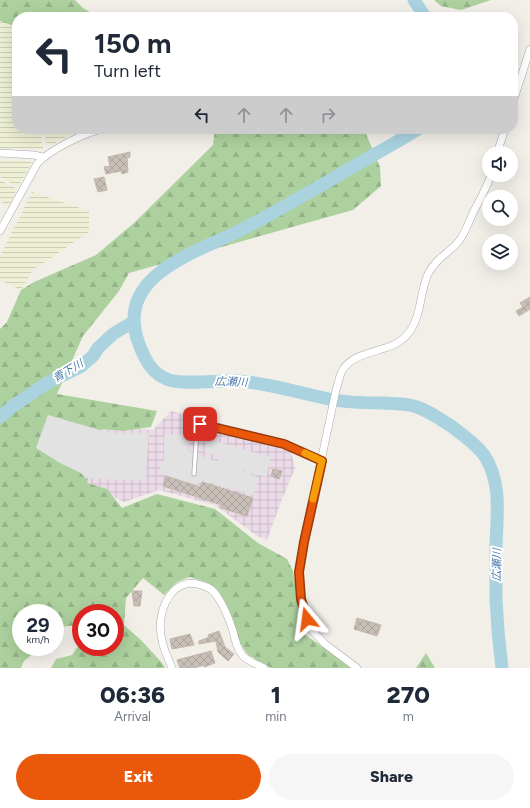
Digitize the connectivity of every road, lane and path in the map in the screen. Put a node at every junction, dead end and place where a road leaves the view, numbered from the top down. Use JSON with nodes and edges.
{"nodes":[{"id":1,"x":530,"y":49,"type":"edge"},
{"id":2,"x":518,"y":86,"type":"edge"},
{"id":3,"x":84,"y":134,"type":"edge"},
{"id":4,"x":503,"y":134,"type":"edge"},
{"id":5,"x":499,"y":146,"type":"edge"},
{"id":6,"x":0,"y":153,"type":"edge"},
{"id":7,"x":43,"y":157,"type":"junction"},
{"id":8,"x":488,"y":182,"type":"edge"},
{"id":9,"x":0,"y":231,"type":"edge"},
{"id":10,"x":322,"y":461,"type":"junction"},
{"id":11,"x":194,"y":474,"type":"dead end"},
{"id":12,"x":172,"y":668,"type":"edge"},
{"id":13,"x":264,"y":668,"type":"edge"},
{"id":14,"x":357,"y":668,"type":"edge"}],
"edges":[{"from":1,"to":2,"type":"street"},
{"from":3,"to":7,"type":"street"},
{"from":4,"to":5,"type":"street"},
{"from":6,"to":7,"type":"street"},
{"from":7,"to":9,"type":"street"},
{"from":8,"to":10,"type":"street"},
{"from":10,"to":11,"type":"lane"},
{"from":10,"to":14,"type":"street"},
{"from":12,"to":13,"type":"street"}]}
